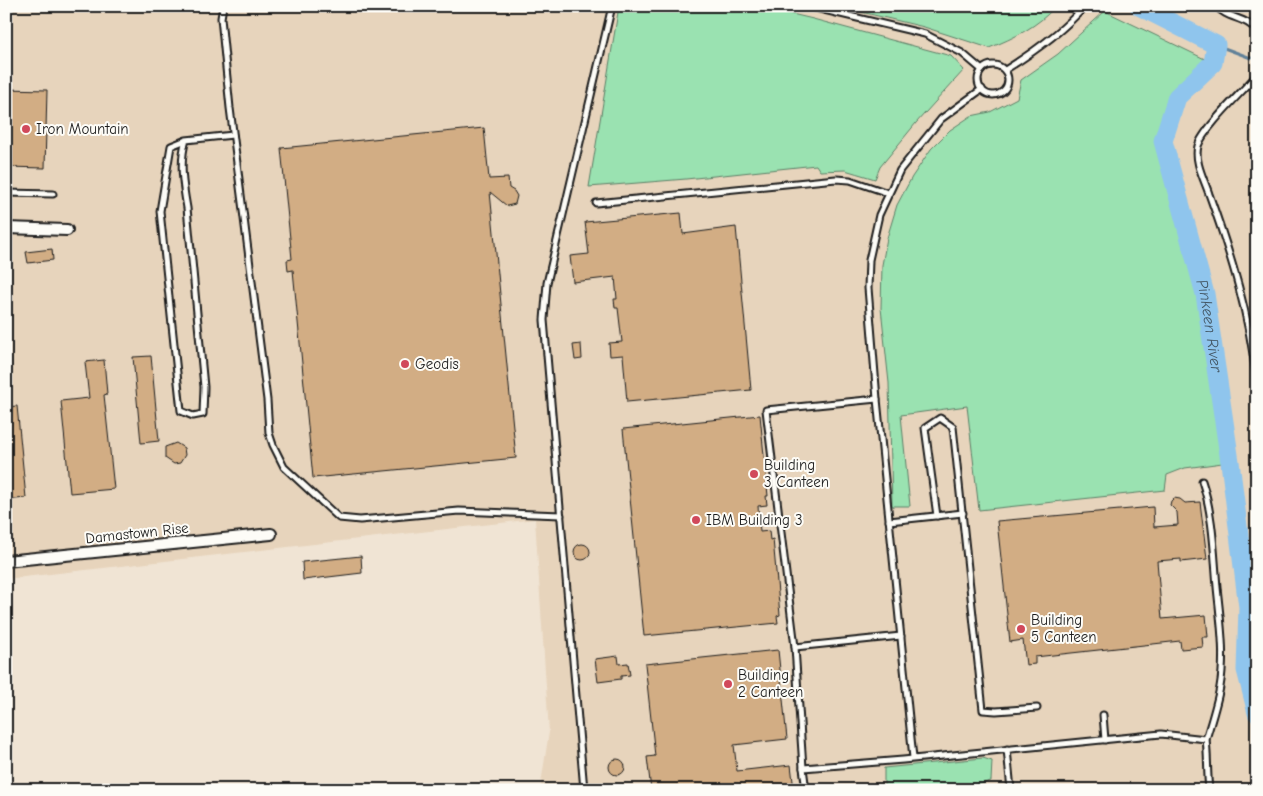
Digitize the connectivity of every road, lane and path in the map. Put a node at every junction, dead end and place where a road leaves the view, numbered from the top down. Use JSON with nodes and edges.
{"nodes":[{"id":1,"x":223,"y":6,"type":"edge"},
{"id":2,"x":612,"y":6,"type":"edge"},
{"id":3,"x":807,"y":6,"type":"edge"},
{"id":4,"x":1085,"y":6,"type":"edge"},
{"id":5,"x":1216,"y":6,"type":"edge"},
{"id":6,"x":1257,"y":31,"type":"edge"},
{"id":7,"x":982,"y":70,"type":"junction"},
{"id":8,"x":1005,"y":70,"type":"junction"},
{"id":9,"x":1257,"y":72,"type":"edge"},
{"id":10,"x":982,"y":89,"type":"junction"},
{"id":11,"x":233,"y":135,"type":"junction"},
{"id":12,"x":186,"y":140,"type":"junction"},
{"id":13,"x":6,"y":193,"type":"edge"},
{"id":14,"x":888,"y":193,"type":"junction"},
{"id":15,"x":53,"y":194,"type":"dead end"},
{"id":16,"x":596,"y":203,"type":"dead end"},
{"id":17,"x":6,"y":228,"type":"edge"},
{"id":18,"x":67,"y":230,"type":"dead end"},
{"id":19,"x":1257,"y":382,"type":"edge"},
{"id":20,"x":877,"y":399,"type":"junction"},
{"id":21,"x":1202,"y":480,"type":"dead end"},
{"id":22,"x":963,"y":513,"type":"junction"},
{"id":23,"x":561,"y":515,"type":"junction"},
{"id":24,"x":937,"y":516,"type":"junction"},
{"id":25,"x":889,"y":521,"type":"junction"},
{"id":26,"x":271,"y":534,"type":"dead end"},
{"id":27,"x":6,"y":560,"type":"edge"},
{"id":28,"x":901,"y":636,"type":"junction"},
{"id":29,"x":795,"y":648,"type":"junction"},
{"id":30,"x":1037,"y":708,"type":"dead end"},
{"id":31,"x":1103,"y":715,"type":"dead end"},
{"id":32,"x":1206,"y":739,"type":"junction"},
{"id":33,"x":1105,"y":740,"type":"junction"},
{"id":34,"x":1007,"y":749,"type":"junction"},
{"id":35,"x":913,"y":758,"type":"junction"},
{"id":36,"x":803,"y":768,"type":"junction"},
{"id":37,"x":584,"y":790,"type":"edge"},
{"id":38,"x":806,"y":790,"type":"edge"},
{"id":39,"x":1011,"y":790,"type":"edge"},
{"id":40,"x":1209,"y":790,"type":"edge"}],
"edges":[{"from":1,"to":11,"type":"lane"},
{"from":2,"to":23,"type":"lane"},
{"from":3,"to":7,"type":"lane"},
{"from":4,"to":8,"type":"lane"},
{"from":5,"to":6,"type":"lane"},
{"from":7,"to":8,"type":"lane"},
{"from":7,"to":10,"type":"lane"},
{"from":8,"to":10,"type":"lane"},
{"from":9,"to":19,"type":"lane"},
{"from":10,"to":14,"type":"lane"},
{"from":11,"to":12,"type":"lane"},
{"from":11,"to":23,"type":"lane"},
{"from":12,"to":12,"type":"lane"},
{"from":13,"to":15,"type":"lane"},
{"from":14,"to":16,"type":"lane"},
{"from":14,"to":20,"type":"lane"},
{"from":17,"to":18,"type":"street"},
{"from":20,"to":25,"type":"lane"},
{"from":20,"to":29,"type":"lane"},
{"from":21,"to":32,"type":"lane"},
{"from":22,"to":24,"type":"lane"},
{"from":22,"to":24,"type":"lane"},
{"from":22,"to":30,"type":"lane"},
{"from":23,"to":37,"type":"lane"},
{"from":24,"to":25,"type":"lane"},
{"from":25,"to":28,"type":"lane"},
{"from":26,"to":27,"type":"street","name":"Damastown Rise"},
{"from":28,"to":29,"type":"lane"},
{"from":28,"to":35,"type":"lane"},
{"from":29,"to":36,"type":"lane"},
{"from":31,"to":33,"type":"lane"},
{"from":32,"to":33,"type":"lane"},
{"from":32,"to":40,"type":"lane"},
{"from":33,"to":34,"type":"lane"},
{"from":34,"to":35,"type":"lane"},
{"from":34,"to":39,"type":"lane"},
{"from":35,"to":36,"type":"lane"},
{"from":36,"to":38,"type":"lane"}]}
